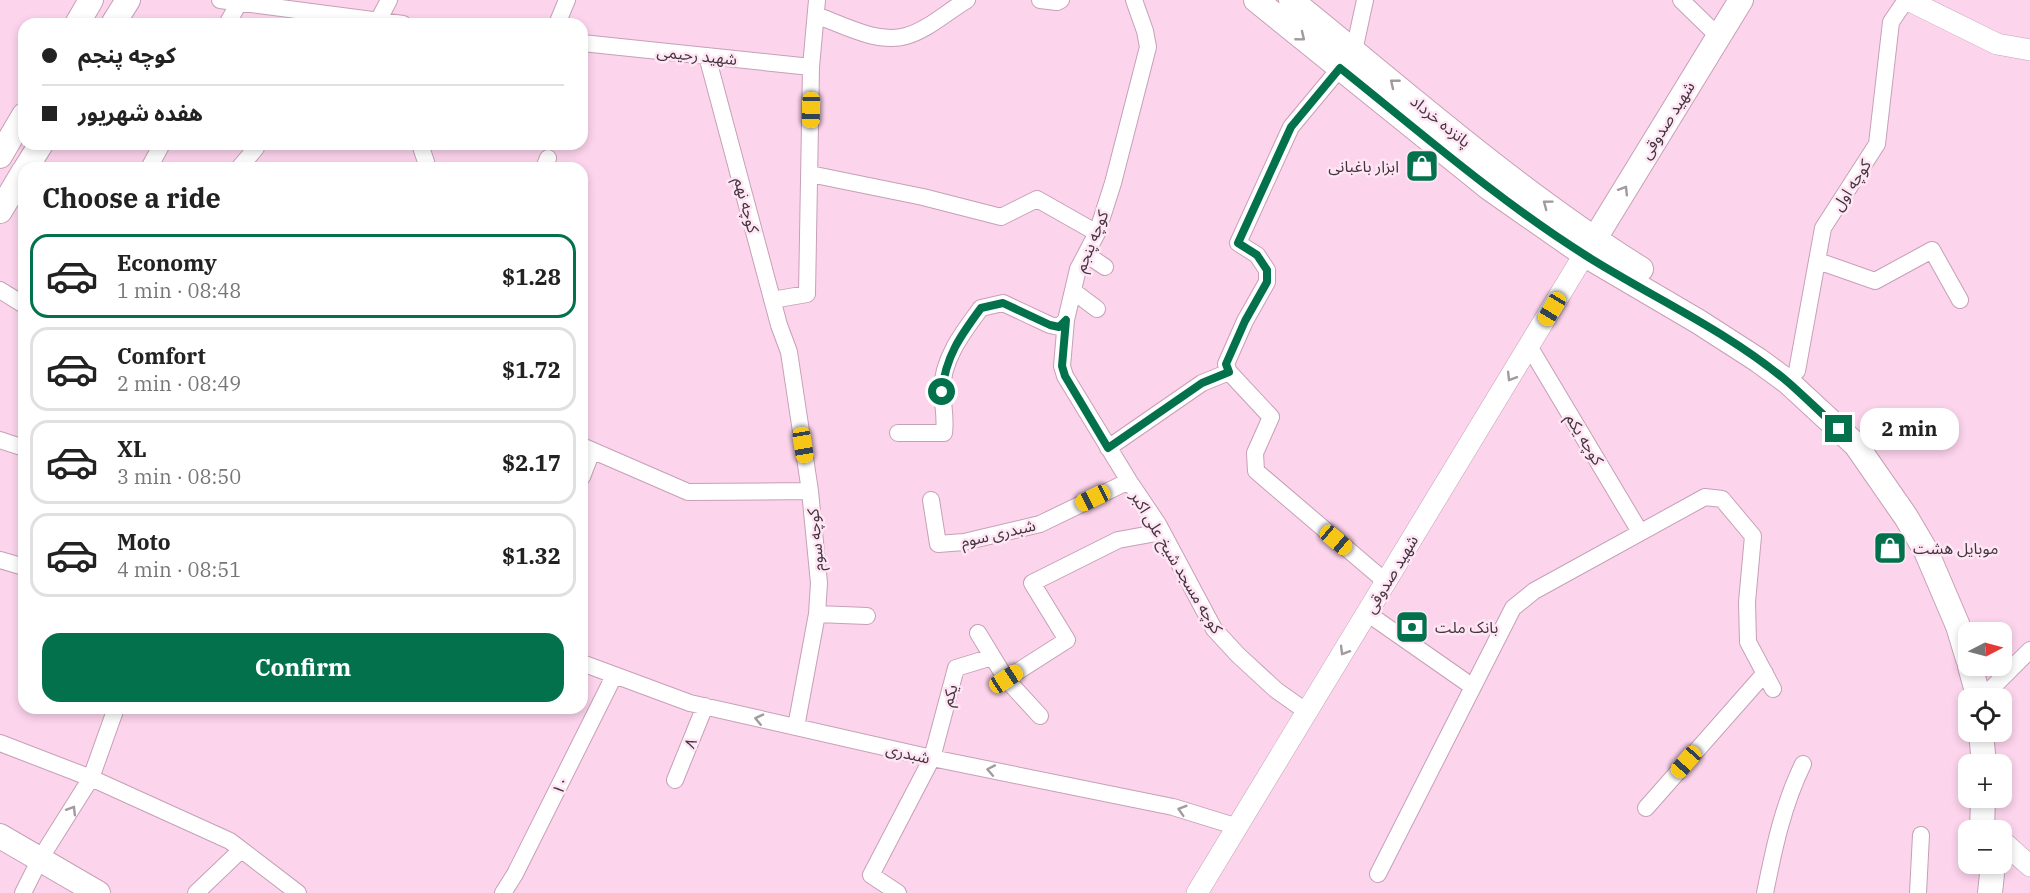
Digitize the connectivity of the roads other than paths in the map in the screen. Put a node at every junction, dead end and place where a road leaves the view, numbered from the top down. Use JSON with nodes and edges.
{"nodes":[{"id":1,"x":91,"y":0,"type":"edge"},
{"id":2,"x":128,"y":0,"type":"edge"},
{"id":3,"x":220,"y":0,"type":"edge"},
{"id":4,"x":389,"y":0,"type":"edge"},
{"id":5,"x":567,"y":0,"type":"edge"},
{"id":6,"x":967,"y":0,"type":"edge"},
{"id":7,"x":1040,"y":0,"type":"edge"},
{"id":8,"x":1061,"y":0,"type":"edge"},
{"id":9,"x":1134,"y":0,"type":"edge"},
{"id":10,"x":1256,"y":0,"type":"edge"},
{"id":11,"x":1291,"y":0,"type":"edge"},
{"id":12,"x":1365,"y":0,"type":"edge"},
{"id":13,"x":1681,"y":0,"type":"edge"},
{"id":14,"x":1741,"y":0,"type":"edge"},
{"id":15,"x":1907,"y":0,"type":"edge"},
{"id":16,"x":239,"y":3,"type":"junction"},
{"id":17,"x":817,"y":7,"type":"edge"},
{"id":18,"x":80,"y":18,"type":"edge"},
{"id":19,"x":117,"y":18,"type":"edge"},
{"id":20,"x":230,"y":18,"type":"edge"},
{"id":21,"x":344,"y":18,"type":"edge"},
{"id":22,"x":381,"y":18,"type":"edge"},
{"id":23,"x":560,"y":18,"type":"edge"},
{"id":24,"x":1718,"y":36,"type":"junction"},
{"id":25,"x":588,"y":44,"type":"edge"},
{"id":26,"x":2030,"y":50,"type":"edge"},
{"id":27,"x":706,"y":57,"type":"junction"},
{"id":28,"x":1347,"y":59,"type":"junction"},
{"id":29,"x":811,"y":68,"type":"junction"},
{"id":30,"x":18,"y":125,"type":"edge"},
{"id":31,"x":254,"y":150,"type":"edge"},
{"id":32,"x":0,"y":156,"type":"edge"},
{"id":33,"x":244,"y":162,"type":"edge"},
{"id":34,"x":810,"y":174,"type":"junction"},
{"id":35,"x":18,"y":181,"type":"edge"},
{"id":36,"x":0,"y":211,"type":"edge"},
{"id":37,"x":1097,"y":233,"type":"junction"},
{"id":38,"x":1589,"y":247,"type":"junction"},
{"id":39,"x":1086,"y":254,"type":"junction"},
{"id":40,"x":1818,"y":261,"type":"junction"},
{"id":41,"x":1105,"y":267,"type":"dead end"},
{"id":42,"x":0,"y":290,"type":"edge"},
{"id":43,"x":1073,"y":291,"type":"junction"},
{"id":44,"x":772,"y":300,"type":"junction"},
{"id":45,"x":1960,"y":300,"type":"dead end"},
{"id":46,"x":18,"y":301,"type":"edge"},
{"id":47,"x":1097,"y":309,"type":"dead end"},
{"id":48,"x":1066,"y":320,"type":"junction"},
{"id":49,"x":1529,"y":346,"type":"junction"},
{"id":50,"x":789,"y":352,"type":"joint"},
{"id":51,"x":1797,"y":371,"type":"junction"},
{"id":52,"x":1229,"y":372,"type":"junction"},
{"id":53,"x":897,"y":433,"type":"dead end"},
{"id":54,"x":0,"y":440,"type":"edge"},
{"id":55,"x":18,"y":446,"type":"edge"},
{"id":56,"x":1108,"y":448,"type":"junction"},
{"id":57,"x":588,"y":449,"type":"edge"},
{"id":58,"x":1129,"y":481,"type":"junction"},
{"id":59,"x":810,"y":491,"type":"junction"},
{"id":60,"x":932,"y":500,"type":"dead end"},
{"id":61,"x":1162,"y":532,"type":"junction"},
{"id":62,"x":1641,"y":532,"type":"junction"},
{"id":63,"x":0,"y":560,"type":"edge"},
{"id":64,"x":18,"y":565,"type":"edge"},
{"id":65,"x":1386,"y":582,"type":"junction"},
{"id":66,"x":1367,"y":613,"type":"junction"},
{"id":67,"x":817,"y":614,"type":"junction"},
{"id":68,"x":867,"y":616,"type":"dead end"},
{"id":69,"x":1971,"y":622,"type":"edge"},
{"id":70,"x":1958,"y":626,"type":"edge"},
{"id":71,"x":978,"y":633,"type":"dead end"},
{"id":72,"x":2030,"y":650,"type":"edge"},
{"id":73,"x":992,"y":657,"type":"junction"},
{"id":74,"x":588,"y":665,"type":"edge"},
{"id":75,"x":1765,"y":673,"type":"junction"},
{"id":76,"x":614,"y":676,"type":"junction"},
{"id":77,"x":1978,"y":676,"type":"edge"},
{"id":78,"x":1006,"y":679,"type":"junction"},
{"id":79,"x":1473,"y":687,"type":"junction"},
{"id":80,"x":1987,"y":688,"type":"edge"},
{"id":81,"x":1773,"y":689,"type":"dead end"},
{"id":82,"x":705,"y":706,"type":"junction"},
{"id":83,"x":1307,"y":712,"type":"junction"},
{"id":84,"x":114,"y":714,"type":"edge"},
{"id":85,"x":1040,"y":716,"type":"dead end"},
{"id":86,"x":796,"y":727,"type":"junction"},
{"id":87,"x":0,"y":743,"type":"edge"},
{"id":88,"x":932,"y":758,"type":"junction"},
{"id":89,"x":1803,"y":764,"type":"dead end"},
{"id":90,"x":91,"y":778,"type":"junction"},
{"id":91,"x":675,"y":780,"type":"dead end"},
{"id":92,"x":1646,"y":808,"type":"dead end"},
{"id":93,"x":1238,"y":827,"type":"junction"},
{"id":94,"x":1921,"y":835,"type":"dead end"},
{"id":95,"x":0,"y":836,"type":"edge"},
{"id":96,"x":241,"y":850,"type":"junction"},
{"id":97,"x":2012,"y":850,"type":"edge"},
{"id":98,"x":40,"y":859,"type":"junction"},
{"id":99,"x":2030,"y":866,"type":"edge"},
{"id":100,"x":1378,"y":874,"type":"dead end"},
{"id":101,"x":1977,"y":874,"type":"edge"},
{"id":102,"x":1992,"y":874,"type":"edge"},
{"id":103,"x":23,"y":893,"type":"edge"},
{"id":104,"x":98,"y":893,"type":"edge"},
{"id":105,"x":196,"y":893,"type":"edge"},
{"id":106,"x":298,"y":893,"type":"edge"},
{"id":107,"x":503,"y":893,"type":"edge"},
{"id":108,"x":898,"y":893,"type":"edge"},
{"id":109,"x":1197,"y":893,"type":"edge"},
{"id":110,"x":1765,"y":893,"type":"edge"},
{"id":111,"x":1918,"y":893,"type":"edge"},
{"id":112,"x":1976,"y":893,"type":"edge"},
{"id":113,"x":1990,"y":893,"type":"edge"}],
"edges":[{"from":1,"to":18,"type":"main road"},
{"from":2,"to":19,"type":"main road"},
{"from":3,"to":16,"type":"street"},
{"from":4,"to":22,"type":"street"},
{"from":5,"to":23,"type":"street"},
{"from":6,"to":17,"type":"street"},
{"from":7,"to":8,"type":"street"},
{"from":9,"to":37,"type":"street","name":"کوچه پنجم"},
{"from":10,"to":28,"type":"main road","name":"پانزده خرداد","one_way":true},
{"from":11,"to":28,"type":"main road","name":"پانزده خرداد"},
{"from":12,"to":28,"type":"street"},
{"from":13,"to":24,"type":"street"},
{"from":14,"to":24,"type":"main road","name":"شهید صدوقی"},
{"from":15,"to":26,"type":"street"},
{"from":15,"to":40,"type":"street","name":"کوچه اول"},
{"from":16,"to":20,"type":"street"},
{"from":16,"to":21,"type":"street"},
{"from":17,"to":29,"type":"street"},
{"from":38,"to":24,"type":"main road","name":"شهید صدوقی","one_way":true},
{"from":25,"to":27,"type":"street","name":"شهید رحیمی"},
{"from":27,"to":29,"type":"street","name":"شهید رحیمی"},
{"from":27,"to":44,"type":"street","name":"کوچه نهم"},
{"from":28,"to":38,"type":"main road","name":"پانزده خرداد"},
{"from":28,"to":52,"type":"street"},
{"from":29,"to":34,"type":"street"},
{"from":30,"to":32,"type":"main road"},
{"from":31,"to":33,"type":"street"},
{"from":34,"to":37,"type":"street"},
{"from":34,"to":44,"type":"street"},
{"from":35,"to":36,"type":"main road"},
{"from":37,"to":39,"type":"street","name":"کوچه پنجم"},
{"from":38,"to":49,"type":"street","name":"شهید صدوقی"},
{"from":38,"to":51,"type":"main road"},
{"from":38,"to":70,"type":"main road"},
{"from":39,"to":41,"type":"street"},
{"from":39,"to":43,"type":"street","name":"کوچه پنجم"},
{"from":40,"to":45,"type":"street"},
{"from":40,"to":51,"type":"street","name":"کوچه اول"},
{"from":42,"to":46,"type":"street"},
{"from":43,"to":47,"type":"street"},
{"from":43,"to":48,"type":"street","name":"کوچه پنجم"},
{"from":44,"to":50,"type":"street","name":"کوچه نهم"},
{"from":48,"to":53,"type":"street"},
{"from":48,"to":56,"type":"street","name":"کوچه مسجد شیخ علی اکبر"},
{"from":49,"to":62,"type":"street","name":"کوچه یکم"},
{"from":49,"to":65,"type":"street","name":"شهید صدوقی","one_way":true},
{"from":50,"to":59,"type":"street","name":"کوچه سوم"},
{"from":51,"to":69,"type":"main road"},
{"from":52,"to":56,"type":"street"},
{"from":52,"to":65,"type":"street"},
{"from":54,"to":55,"type":"street"},
{"from":56,"to":58,"type":"street","name":"کوچه مسجد شیخ علی اکبر"},
{"from":57,"to":59,"type":"street"},
{"from":58,"to":60,"type":"street","name":"شبدری سوم"},
{"from":58,"to":61,"type":"street","name":"کوچه مسجد شیخ علی اکبر"},
{"from":59,"to":67,"type":"street","name":"کوچه سوم"},
{"from":61,"to":78,"type":"street"},
{"from":61,"to":83,"type":"street","name":"کوچه مسجد شیخ علی اکبر"},
{"from":62,"to":75,"type":"street"},
{"from":62,"to":79,"type":"street"},
{"from":63,"to":64,"type":"street"},
{"from":65,"to":66,"type":"street","name":"شهید صدوقی"},
{"from":66,"to":79,"type":"street"},
{"from":66,"to":83,"type":"street","name":"شهید صدوقی","one_way":true},
{"from":67,"to":68,"type":"street"},
{"from":67,"to":86,"type":"street","name":"کوچه سوم"},
{"from":71,"to":73,"type":"street"},
{"from":72,"to":80,"type":"street"},
{"from":73,"to":78,"type":"street"},
{"from":73,"to":88,"type":"street","name":"یکم"},
{"from":74,"to":76,"type":"street","name":"شبدری"},
{"from":75,"to":81,"type":"street"},
{"from":75,"to":92,"type":"street"},
{"from":76,"to":82,"type":"street","name":"شبدری"},
{"from":76,"to":107,"type":"street","name":"۱۰"},
{"from":77,"to":80,"type":"main road"},
{"from":78,"to":85,"type":"street"},
{"from":79,"to":100,"type":"street"},
{"from":86,"to":82,"type":"street","name":"شبدری","one_way":true},
{"from":82,"to":91,"type":"street","name":"۸"},
{"from":83,"to":93,"type":"street","name":"شهید صدوقی"},
{"from":84,"to":90,"type":"street"},
{"from":86,"to":88,"type":"street","name":"شبدری"},
{"from":87,"to":90,"type":"street"},
{"from":93,"to":88,"type":"street","name":"شبدری","one_way":true},
{"from":88,"to":108,"type":"street"},
{"from":89,"to":110,"type":"street"},
{"from":90,"to":96,"type":"street"},
{"from":98,"to":90,"type":"street","one_way":true},
{"from":93,"to":109,"type":"street","name":"شهید صدوقی"},
{"from":94,"to":111,"type":"street"},
{"from":95,"to":98,"type":"main road"},
{"from":96,"to":105,"type":"street"},
{"from":96,"to":106,"type":"street"},
{"from":97,"to":99,"type":"street"},
{"from":98,"to":103,"type":"street"},
{"from":98,"to":104,"type":"main road"},
{"from":101,"to":112,"type":"main road"},
{"from":102,"to":113,"type":"main road"}]}
